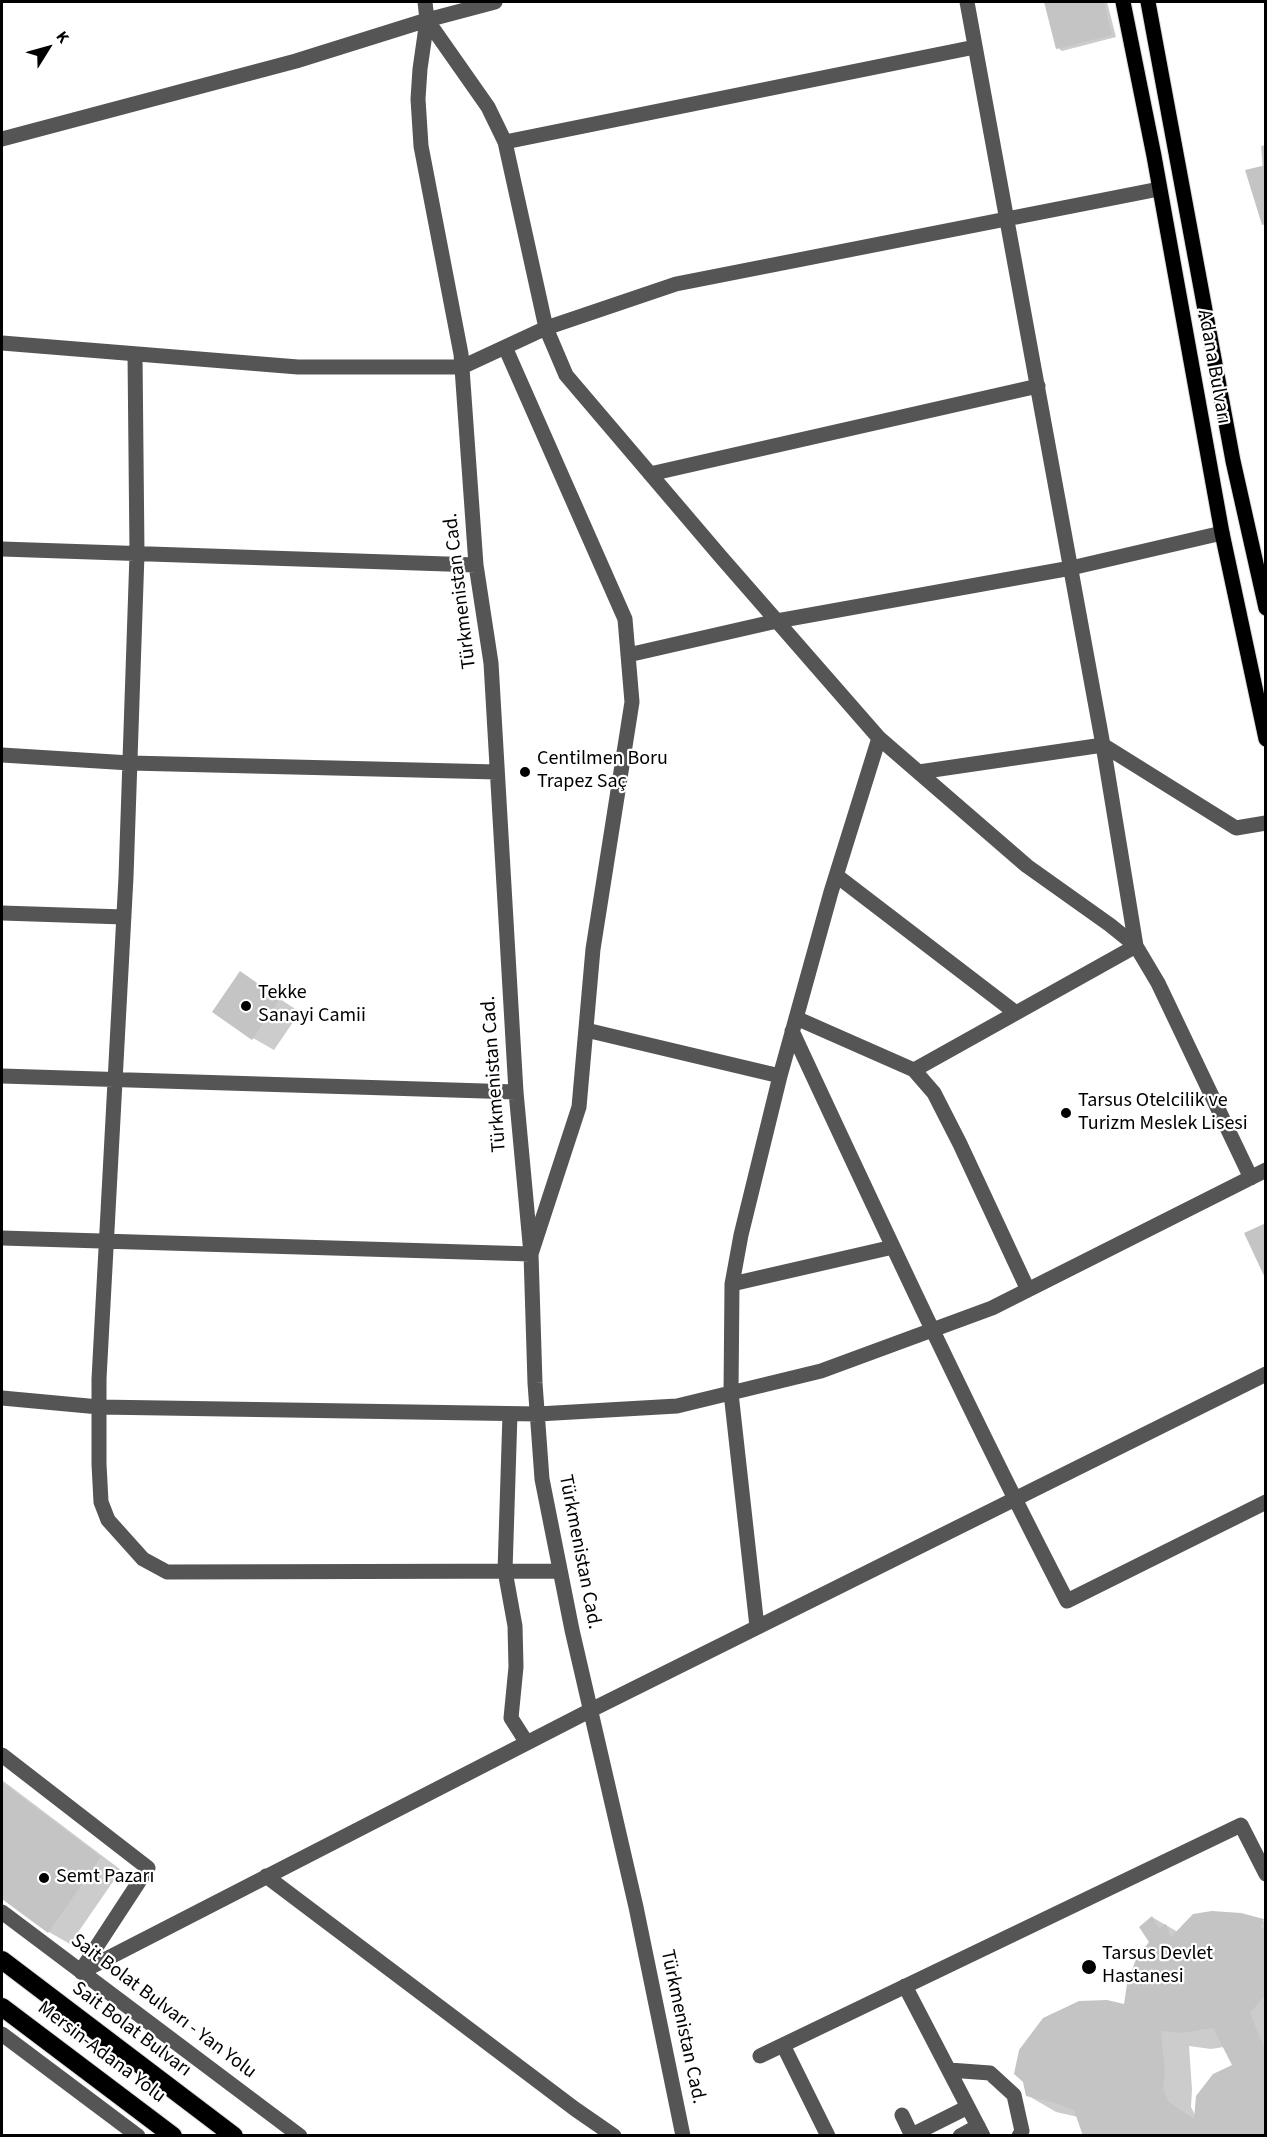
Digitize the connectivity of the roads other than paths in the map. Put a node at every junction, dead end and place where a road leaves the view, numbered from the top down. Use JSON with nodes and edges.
{"nodes":[{"id":1,"x":425,"y":2,"type":"edge"},
{"id":2,"x":495,"y":2,"type":"edge"},
{"id":3,"x":967,"y":2,"type":"edge"},
{"id":4,"x":1123,"y":2,"type":"edge"},
{"id":5,"x":1148,"y":2,"type":"edge"},
{"id":6,"x":427,"y":20,"type":"junction"},
{"id":7,"x":975,"y":47,"type":"junction"},
{"id":8,"x":2,"y":139,"type":"edge"},
{"id":9,"x":505,"y":142,"type":"junction"},
{"id":10,"x":1160,"y":189,"type":"junction"},
{"id":11,"x":1008,"y":219,"type":"junction"},
{"id":12,"x":546,"y":328,"type":"junction"},
{"id":13,"x":2,"y":343,"type":"edge"},
{"id":14,"x":505,"y":347,"type":"junction"},
{"id":15,"x":135,"y":354,"type":"junction"},
{"id":16,"x":462,"y":368,"type":"junction"},
{"id":17,"x":1038,"y":386,"type":"junction"},
{"id":18,"x":650,"y":474,"type":"junction"},
{"id":19,"x":1222,"y":533,"type":"junction"},
{"id":20,"x":2,"y":549,"type":"edge"},
{"id":21,"x":137,"y":554,"type":"junction"},
{"id":22,"x":476,"y":565,"type":"junction"},
{"id":23,"x":1071,"y":568,"type":"junction"},
{"id":24,"x":1266,"y":608,"type":"edge"},
{"id":25,"x":777,"y":621,"type":"junction"},
{"id":26,"x":628,"y":655,"type":"junction"},
{"id":27,"x":879,"y":738,"type":"junction"},
{"id":28,"x":1266,"y":739,"type":"edge"},
{"id":29,"x":1103,"y":745,"type":"junction"},
{"id":30,"x":2,"y":755,"type":"edge"},
{"id":31,"x":130,"y":763,"type":"junction"},
{"id":32,"x":497,"y":772,"type":"junction"},
{"id":33,"x":919,"y":772,"type":"junction"},
{"id":34,"x":1266,"y":823,"type":"edge"},
{"id":35,"x":837,"y":876,"type":"junction"},
{"id":36,"x":2,"y":913,"type":"edge"},
{"id":37,"x":124,"y":917,"type":"junction"},
{"id":38,"x":1136,"y":946,"type":"junction"},
{"id":39,"x":1016,"y":1013,"type":"junction"},
{"id":40,"x":794,"y":1025,"type":"junction"},
{"id":41,"x":586,"y":1030,"type":"junction"},
{"id":42,"x":914,"y":1070,"type":"junction"},
{"id":43,"x":2,"y":1076,"type":"edge"},
{"id":44,"x":780,"y":1076,"type":"junction"},
{"id":45,"x":115,"y":1080,"type":"junction"},
{"id":46,"x":516,"y":1092,"type":"junction"},
{"id":47,"x":1266,"y":1170,"type":"edge"},
{"id":48,"x":1251,"y":1178,"type":"junction"},
{"id":49,"x":2,"y":1239,"type":"edge"},
{"id":50,"x":106,"y":1242,"type":"junction"},
{"id":51,"x":893,"y":1246,"type":"junction"},
{"id":52,"x":531,"y":1254,"type":"junction"},
{"id":53,"x":732,"y":1284,"type":"junction"},
{"id":54,"x":1028,"y":1290,"type":"junction"},
{"id":55,"x":932,"y":1330,"type":"junction"},
{"id":56,"x":1266,"y":1374,"type":"edge"},
{"id":57,"x":731,"y":1393,"type":"junction"},
{"id":58,"x":2,"y":1398,"type":"edge"},
{"id":59,"x":99,"y":1407,"type":"junction"},
{"id":60,"x":510,"y":1414,"type":"junction"},
{"id":61,"x":538,"y":1414,"type":"junction"},
{"id":62,"x":1014,"y":1498,"type":"junction"},
{"id":63,"x":1266,"y":1502,"type":"edge"},
{"id":64,"x":560,"y":1570,"type":"junction"},
{"id":65,"x":505,"y":1571,"type":"junction"},
{"id":66,"x":758,"y":1627,"type":"junction"},
{"id":67,"x":591,"y":1710,"type":"junction"},
{"id":68,"x":527,"y":1743,"type":"junction"},
{"id":69,"x":2,"y":1755,"type":"edge"},
{"id":70,"x":1266,"y":1874,"type":"edge"},
{"id":71,"x":266,"y":1876,"type":"junction"},
{"id":72,"x":2,"y":1912,"type":"edge"},
{"id":73,"x":2,"y":1960,"type":"edge"},
{"id":74,"x":81,"y":1972,"type":"junction"},
{"id":75,"x":905,"y":1986,"type":"junction"},
{"id":76,"x":2,"y":2007,"type":"edge"},
{"id":77,"x":3,"y":2037,"type":"edge"},
{"id":78,"x":783,"y":2045,"type":"junction"},
{"id":79,"x":760,"y":2056,"type":"dead end"},
{"id":80,"x":949,"y":2070,"type":"junction"},
{"id":81,"x":968,"y":2107,"type":"junction"},
{"id":82,"x":902,"y":2115,"type":"dead end"},
{"id":83,"x":981,"y":2131,"type":"edge"},
{"id":84,"x":911,"y":2135,"type":"edge"},
{"id":85,"x":138,"y":2136,"type":"edge"},
{"id":86,"x":173,"y":2136,"type":"edge"},
{"id":87,"x":234,"y":2136,"type":"edge"},
{"id":88,"x":300,"y":2136,"type":"edge"},
{"id":89,"x":614,"y":2136,"type":"edge"},
{"id":90,"x":683,"y":2136,"type":"edge"},
{"id":91,"x":828,"y":2136,"type":"edge"},
{"id":92,"x":960,"y":2136,"type":"edge"},
{"id":93,"x":1019,"y":2136,"type":"edge"}],
"edges":[{"from":1,"to":6,"type":"street","name":"Türkmenistan Cad."},
{"from":2,"to":6,"type":"street"},
{"from":3,"to":7,"type":"street"},
{"from":4,"to":10,"type":"main road","name":"Adana Bulvarı"},
{"from":5,"to":24,"type":"main road","name":"Adana Bulvarı"},
{"from":6,"to":8,"type":"street"},
{"from":6,"to":9,"type":"street"},
{"from":6,"to":16,"type":"street","name":"Türkmenistan Cad."},
{"from":7,"to":9,"type":"street"},
{"from":7,"to":11,"type":"street"},
{"from":9,"to":12,"type":"street"},
{"from":10,"to":11,"type":"street"},
{"from":10,"to":19,"type":"main road","name":"Adana Bulvarı"},
{"from":11,"to":12,"type":"street"},
{"from":11,"to":17,"type":"street"},
{"from":12,"to":14,"type":"street"},
{"from":12,"to":18,"type":"street"},
{"from":13,"to":15,"type":"street"},
{"from":14,"to":16,"type":"street"},
{"from":14,"to":26,"type":"street"},
{"from":15,"to":16,"type":"street"},
{"from":15,"to":21,"type":"street"},
{"from":16,"to":22,"type":"street","name":"Türkmenistan Cad."},
{"from":17,"to":18,"type":"street"},
{"from":17,"to":23,"type":"street"},
{"from":18,"to":25,"type":"street"},
{"from":19,"to":23,"type":"street"},
{"from":19,"to":28,"type":"main road","name":"Adana Bulvarı"},
{"from":20,"to":21,"type":"street"},
{"from":21,"to":22,"type":"street"},
{"from":21,"to":31,"type":"street"},
{"from":22,"to":32,"type":"street","name":"Türkmenistan Cad."},
{"from":23,"to":25,"type":"street"},
{"from":23,"to":29,"type":"street"},
{"from":25,"to":26,"type":"street"},
{"from":25,"to":27,"type":"street"},
{"from":26,"to":41,"type":"street"},
{"from":27,"to":33,"type":"street"},
{"from":27,"to":35,"type":"street"},
{"from":29,"to":33,"type":"street"},
{"from":29,"to":34,"type":"street"},
{"from":29,"to":38,"type":"street"},
{"from":30,"to":31,"type":"street"},
{"from":31,"to":32,"type":"street"},
{"from":31,"to":37,"type":"street"},
{"from":32,"to":46,"type":"street","name":"Türkmenistan Cad."},
{"from":33,"to":38,"type":"street"},
{"from":35,"to":39,"type":"street"},
{"from":35,"to":40,"type":"street"},
{"from":36,"to":37,"type":"street"},
{"from":37,"to":45,"type":"street"},
{"from":38,"to":39,"type":"street"},
{"from":38,"to":48,"type":"street"},
{"from":39,"to":42,"type":"street"},
{"from":40,"to":42,"type":"street"},
{"from":40,"to":44,"type":"street"},
{"from":40,"to":51,"type":"street"},
{"from":41,"to":44,"type":"street"},
{"from":41,"to":52,"type":"street"},
{"from":42,"to":54,"type":"street"},
{"from":43,"to":45,"type":"street"},
{"from":44,"to":53,"type":"street"},
{"from":45,"to":46,"type":"street"},
{"from":45,"to":50,"type":"street"},
{"from":46,"to":52,"type":"street","name":"Türkmenistan Cad."},
{"from":47,"to":48,"type":"street"},
{"from":48,"to":54,"type":"street"},
{"from":49,"to":50,"type":"street"},
{"from":50,"to":52,"type":"street"},
{"from":50,"to":59,"type":"street"},
{"from":51,"to":53,"type":"street"},
{"from":51,"to":55,"type":"street"},
{"from":52,"to":61,"type":"street","name":"Türkmenistan Cad."},
{"from":53,"to":57,"type":"street"},
{"from":54,"to":55,"type":"street"},
{"from":55,"to":57,"type":"street"},
{"from":55,"to":62,"type":"street"},
{"from":56,"to":62,"type":"street"},
{"from":57,"to":61,"type":"street"},
{"from":57,"to":66,"type":"street"},
{"from":58,"to":59,"type":"street"},
{"from":59,"to":60,"type":"street"},
{"from":59,"to":65,"type":"street"},
{"from":60,"to":61,"type":"street"},
{"from":60,"to":65,"type":"street"},
{"from":61,"to":64,"type":"street","name":"Türkmenistan Cad."},
{"from":62,"to":63,"type":"street"},
{"from":62,"to":66,"type":"street"},
{"from":64,"to":65,"type":"street"},
{"from":64,"to":67,"type":"street","name":"Türkmenistan Cad."},
{"from":65,"to":68,"type":"street"},
{"from":66,"to":67,"type":"street"},
{"from":67,"to":68,"type":"street"},
{"from":67,"to":90,"type":"street","name":"Türkmenistan Cad."},
{"from":68,"to":71,"type":"street"},
{"from":69,"to":74,"type":"street"},
{"from":70,"to":75,"type":"street"},
{"from":71,"to":74,"type":"street"},
{"from":71,"to":89,"type":"street"},
{"from":72,"to":74,"type":"street","name":"Sait Bolat Bulvarı - Yan Yolu"},
{"from":73,"to":87,"type":"highway","name":"Sait Bolat Bulvarı"},
{"from":74,"to":88,"type":"street","name":"Sait Bolat Bulvarı - Yan Yolu"},
{"from":75,"to":78,"type":"street"},
{"from":75,"to":80,"type":"street"},
{"from":76,"to":86,"type":"highway","name":"Mersin-Adana Yolu"},
{"from":77,"to":85,"type":"street"},
{"from":78,"to":79,"type":"street"},
{"from":78,"to":91,"type":"street"},
{"from":80,"to":81,"type":"street"},
{"from":80,"to":93,"type":"street"},
{"from":81,"to":83,"type":"street"},
{"from":81,"to":84,"type":"street"},
{"from":82,"to":84,"type":"street"},
{"from":83,"to":92,"type":"street"}]}
